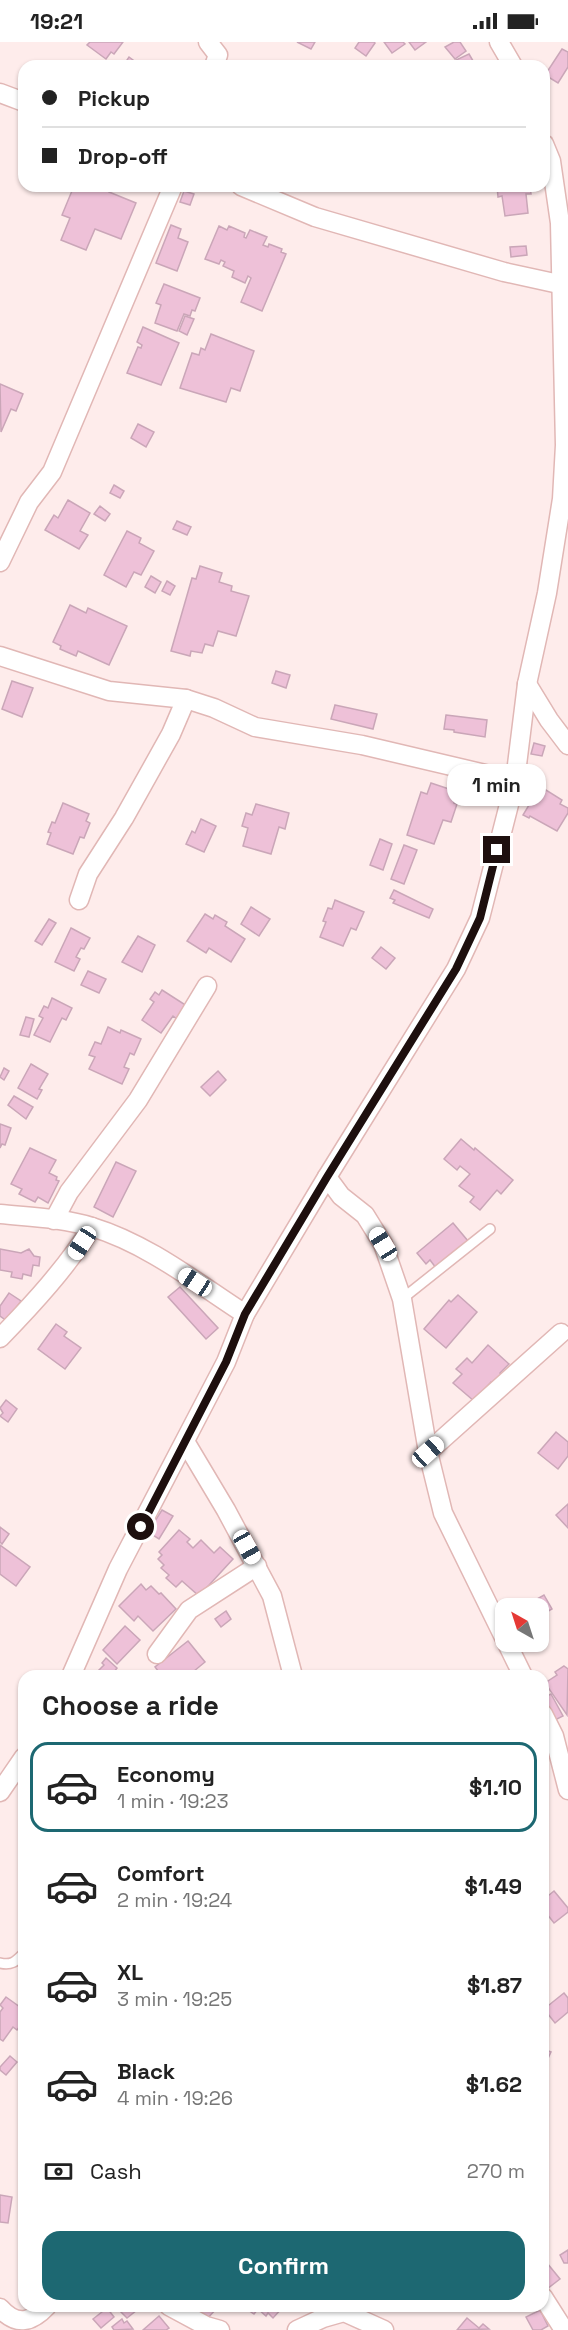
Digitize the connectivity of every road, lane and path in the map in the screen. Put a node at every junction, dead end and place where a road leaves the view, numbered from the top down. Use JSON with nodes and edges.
{"nodes":[{"id":1,"x":208,"y":42,"type":"edge"},
{"id":2,"x":500,"y":42,"type":"edge"},
{"id":3,"x":216,"y":60,"type":"edge"},
{"id":4,"x":510,"y":60,"type":"edge"},
{"id":5,"x":0,"y":93,"type":"edge"},
{"id":6,"x":18,"y":100,"type":"edge"},
{"id":7,"x":550,"y":159,"type":"edge"},
{"id":8,"x":170,"y":192,"type":"edge"},
{"id":9,"x":255,"y":192,"type":"edge"},
{"id":10,"x":565,"y":285,"type":"edge"},
{"id":11,"x":0,"y":562,"type":"edge"},
{"id":12,"x":0,"y":656,"type":"edge"},
{"id":13,"x":527,"y":684,"type":"junction"},
{"id":14,"x":186,"y":699,"type":"junction"},
{"id":15,"x":568,"y":745,"type":"edge"},
{"id":16,"x":515,"y":782,"type":"junction"},
{"id":17,"x":79,"y":900,"type":"dead end"},
{"id":18,"x":207,"y":987,"type":"dead end"},
{"id":19,"x":327,"y":1177,"type":"junction"},
{"id":20,"x":0,"y":1214,"type":"edge"},
{"id":21,"x":54,"y":1220,"type":"junction"},
{"id":22,"x":92,"y":1227,"type":"junction"},
{"id":23,"x":490,"y":1229,"type":"dead end"},
{"id":24,"x":402,"y":1299,"type":"junction"},
{"id":25,"x":245,"y":1314,"type":"junction"},
{"id":26,"x":561,"y":1332,"type":"dead end"},
{"id":27,"x":0,"y":1338,"type":"edge"},
{"id":28,"x":186,"y":1443,"type":"junction"},
{"id":29,"x":428,"y":1452,"type":"junction"},
{"id":30,"x":257,"y":1566,"type":"junction"},
{"id":31,"x":157,"y":1654,"type":"dead end"},
{"id":32,"x":74,"y":1670,"type":"edge"},
{"id":33,"x":291,"y":1670,"type":"edge"},
{"id":34,"x":520,"y":1670,"type":"edge"},
{"id":35,"x":549,"y":1725,"type":"edge"},
{"id":36,"x":18,"y":1766,"type":"edge"},
{"id":37,"x":568,"y":1790,"type":"edge"},
{"id":38,"x":0,"y":1792,"type":"edge"},
{"id":39,"x":18,"y":1959,"type":"edge"},
{"id":40,"x":0,"y":1963,"type":"edge"},
{"id":41,"x":549,"y":2306,"type":"edge"},
{"id":42,"x":0,"y":2308,"type":"edge"},
{"id":43,"x":41,"y":2312,"type":"edge"},
{"id":44,"x":180,"y":2312,"type":"edge"},
{"id":45,"x":336,"y":2312,"type":"edge"},
{"id":46,"x":348,"y":2312,"type":"edge"},
{"id":47,"x":220,"y":2330,"type":"edge"},
{"id":48,"x":297,"y":2330,"type":"edge"},
{"id":49,"x":384,"y":2330,"type":"edge"},
{"id":50,"x":564,"y":2330,"type":"edge"}],
"edges":[{"from":1,"to":3,"type":"street"},
{"from":2,"to":4,"type":"street"},
{"from":5,"to":6,"type":"street"},
{"from":7,"to":10,"type":"street"},
{"from":8,"to":11,"type":"street"},
{"from":9,"to":10,"type":"street"},
{"from":10,"to":13,"type":"street"},
{"from":12,"to":14,"type":"street"},
{"from":13,"to":15,"type":"street"},
{"from":13,"to":16,"type":"street"},
{"from":14,"to":16,"type":"street"},
{"from":14,"to":17,"type":"street"},
{"from":16,"to":19,"type":"street"},
{"from":18,"to":21,"type":"street"},
{"from":19,"to":24,"type":"street"},
{"from":19,"to":25,"type":"street"},
{"from":20,"to":21,"type":"street"},
{"from":21,"to":22,"type":"street"},
{"from":22,"to":25,"type":"street"},
{"from":22,"to":27,"type":"street"},
{"from":23,"to":24,"type":"lane"},
{"from":24,"to":29,"type":"street"},
{"from":25,"to":28,"type":"street"},
{"from":26,"to":29,"type":"street"},
{"from":28,"to":30,"type":"street"},
{"from":28,"to":32,"type":"street"},
{"from":29,"to":34,"type":"street"},
{"from":30,"to":31,"type":"street"},
{"from":30,"to":33,"type":"street"},
{"from":35,"to":37,"type":"street"},
{"from":36,"to":38,"type":"street"},
{"from":39,"to":40,"type":"lane"},
{"from":41,"to":50,"type":"street"},
{"from":42,"to":43,"type":"street"},
{"from":44,"to":47,"type":"street"},
{"from":45,"to":48,"type":"street"},
{"from":46,"to":49,"type":"street"}]}
